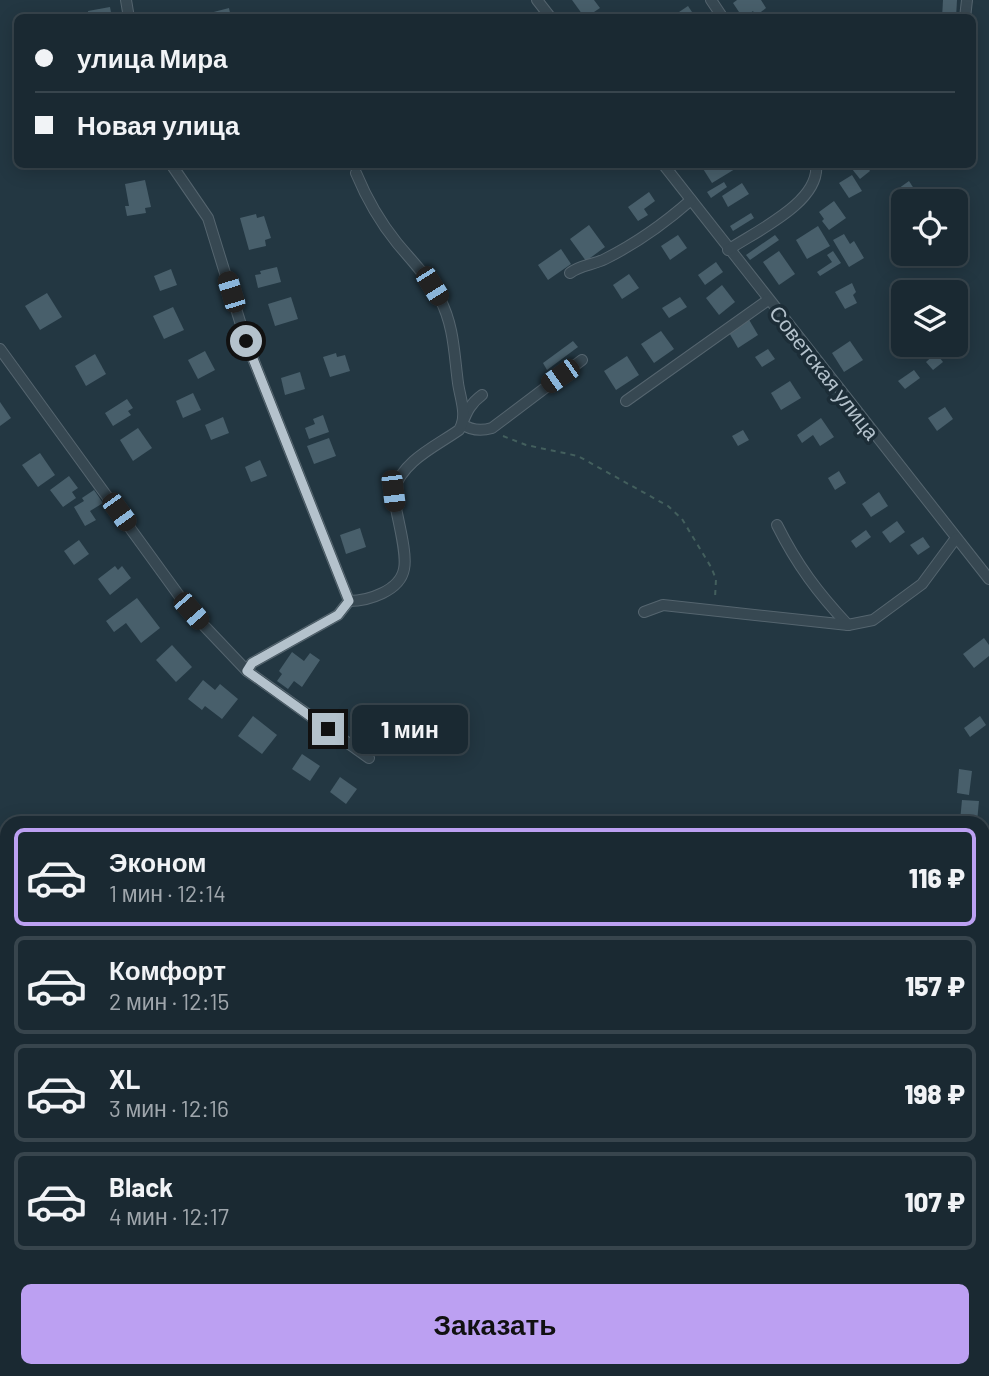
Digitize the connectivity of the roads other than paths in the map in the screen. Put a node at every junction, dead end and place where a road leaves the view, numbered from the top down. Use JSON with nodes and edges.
{"nodes":[{"id":1,"x":537,"y":0,"type":"edge"},
{"id":2,"x":548,"y":14,"type":"edge"},
{"id":3,"x":174,"y":168,"type":"edge"},
{"id":4,"x":666,"y":168,"type":"edge"},
{"id":5,"x":816,"y":168,"type":"edge"},
{"id":6,"x":356,"y":173,"type":"dead end"},
{"id":7,"x":691,"y":200,"type":"junction"},
{"id":8,"x":728,"y":250,"type":"junction"},
{"id":9,"x":570,"y":273,"type":"dead end"},
{"id":10,"x":768,"y":300,"type":"junction"},
{"id":11,"x":0,"y":349,"type":"edge"},
{"id":12,"x":582,"y":360,"type":"dead end"},
{"id":13,"x":482,"y":395,"type":"dead end"},
{"id":14,"x":626,"y":401,"type":"dead end"},
{"id":15,"x":462,"y":424,"type":"junction"},
{"id":16,"x":777,"y":525,"type":"dead end"},
{"id":17,"x":956,"y":538,"type":"junction"},
{"id":18,"x":987,"y":573,"type":"edge"},
{"id":19,"x":349,"y":601,"type":"junction"},
{"id":20,"x":645,"y":612,"type":"dead end"},
{"id":21,"x":848,"y":625,"type":"junction"},
{"id":22,"x":247,"y":671,"type":"junction"},
{"id":23,"x":369,"y":758,"type":"dead end"}],
"edges":[{"from":1,"to":2,"type":"street"},
{"from":3,"to":19,"type":"street"},
{"from":4,"to":7,"type":"street","name":"Советская улица"},
{"from":5,"to":8,"type":"street"},
{"from":6,"to":15,"type":"street"},
{"from":7,"to":8,"type":"street","name":"Советская улица"},
{"from":7,"to":9,"type":"street"},
{"from":8,"to":10,"type":"street","name":"Советская улица"},
{"from":10,"to":14,"type":"street"},
{"from":10,"to":17,"type":"street","name":"Советская улица"},
{"from":11,"to":22,"type":"street"},
{"from":12,"to":15,"type":"street"},
{"from":13,"to":15,"type":"street"},
{"from":15,"to":19,"type":"street"},
{"from":16,"to":21,"type":"street"},
{"from":17,"to":18,"type":"street","name":"Советская улица"},
{"from":17,"to":21,"type":"street"},
{"from":19,"to":22,"type":"street"},
{"from":20,"to":21,"type":"street"},
{"from":22,"to":23,"type":"street"}]}
